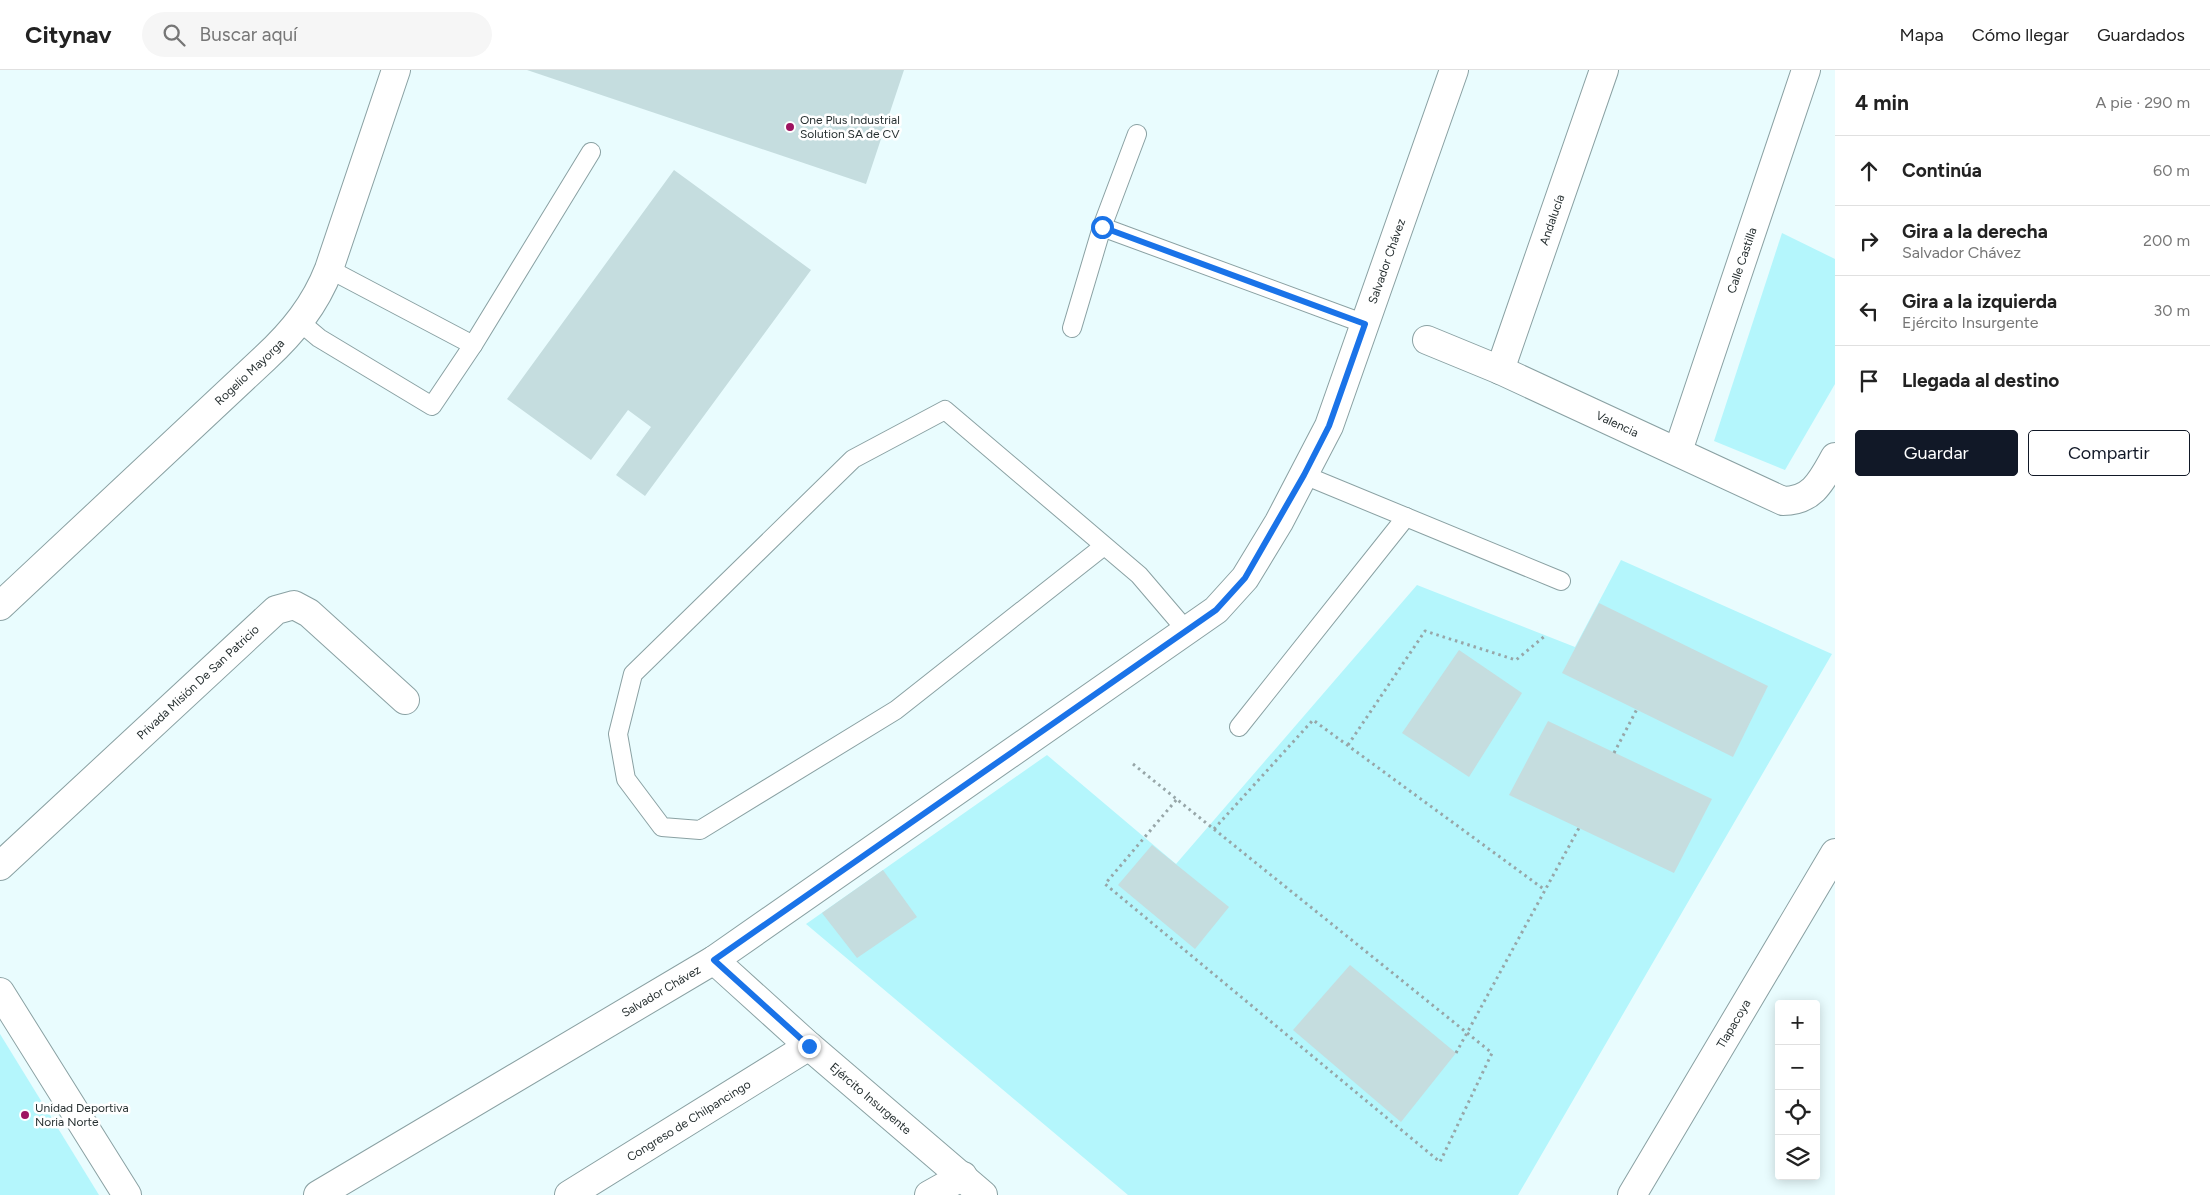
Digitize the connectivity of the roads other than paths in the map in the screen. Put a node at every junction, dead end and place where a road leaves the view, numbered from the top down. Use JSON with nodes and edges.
{"nodes":[{"id":1,"x":396,"y":70,"type":"edge"},
{"id":2,"x":1454,"y":70,"type":"edge"},
{"id":3,"x":1604,"y":70,"type":"edge"},
{"id":4,"x":1806,"y":70,"type":"edge"},
{"id":5,"x":1136,"y":134,"type":"dead end"},
{"id":6,"x":591,"y":152,"type":"dead end"},
{"id":7,"x":1102,"y":227,"type":"junction"},
{"id":8,"x":329,"y":269,"type":"junction"},
{"id":9,"x":300,"y":322,"type":"junction"},
{"id":10,"x":1365,"y":324,"type":"junction"},
{"id":11,"x":1072,"y":328,"type":"dead end"},
{"id":12,"x":1427,"y":340,"type":"dead end"},
{"id":13,"x":473,"y":345,"type":"junction"},
{"id":14,"x":1500,"y":370,"type":"junction"},
{"id":15,"x":1678,"y":451,"type":"junction"},
{"id":16,"x":1835,"y":456,"type":"edge"},
{"id":17,"x":1304,"y":475,"type":"junction"},
{"id":18,"x":1406,"y":517,"type":"junction"},
{"id":19,"x":1104,"y":546,"type":"junction"},
{"id":20,"x":1561,"y":582,"type":"dead end"},
{"id":21,"x":0,"y":606,"type":"edge"},
{"id":22,"x":1186,"y":630,"type":"junction"},
{"id":23,"x":405,"y":700,"type":"dead end"},
{"id":24,"x":1239,"y":727,"type":"dead end"},
{"id":25,"x":1835,"y":853,"type":"edge"},
{"id":26,"x":0,"y":866,"type":"edge"},
{"id":27,"x":714,"y":960,"type":"junction"},
{"id":28,"x":0,"y":992,"type":"edge"},
{"id":29,"x":809,"y":1046,"type":"junction"},
{"id":30,"x":962,"y":1176,"type":"junction"},
{"id":31,"x":127,"y":1195,"type":"edge"},
{"id":32,"x":318,"y":1195,"type":"edge"},
{"id":33,"x":570,"y":1195,"type":"edge"},
{"id":34,"x":929,"y":1195,"type":"edge"},
{"id":35,"x":984,"y":1195,"type":"edge"},
{"id":36,"x":1632,"y":1195,"type":"edge"}],
"edges":[{"from":1,"to":8,"type":"street","name":"Rogelio Mayorga"},
{"from":2,"to":10,"type":"street","name":"Salvador Chávez"},
{"from":3,"to":14,"type":"street","name":"Andalucía"},
{"from":4,"to":15,"type":"street","name":"Calle Castilla"},
{"from":5,"to":7,"type":"lane"},
{"from":6,"to":13,"type":"lane"},
{"from":7,"to":10,"type":"lane"},
{"from":7,"to":11,"type":"lane"},
{"from":8,"to":9,"type":"street","name":"Rogelio Mayorga"},
{"from":8,"to":13,"type":"lane"},
{"from":9,"to":13,"type":"lane"},
{"from":9,"to":21,"type":"street","name":"Rogelio Mayorga"},
{"from":10,"to":17,"type":"street","name":"Salvador Chávez"},
{"from":12,"to":14,"type":"street","name":"Valencia"},
{"from":14,"to":15,"type":"street","name":"Valencia"},
{"from":15,"to":16,"type":"street","name":"Valencia"},
{"from":17,"to":18,"type":"lane"},
{"from":17,"to":22,"type":"street","name":"Salvador Chávez"},
{"from":18,"to":20,"type":"lane"},
{"from":18,"to":24,"type":"lane"},
{"from":19,"to":19,"type":"lane"},
{"from":19,"to":22,"type":"lane"},
{"from":22,"to":27,"type":"street","name":"Salvador Chávez"},
{"from":23,"to":26,"type":"street","name":"Privada Misión De San Patricio"},
{"from":25,"to":36,"type":"street","name":"Tlapacoya"},
{"from":27,"to":29,"type":"street","name":"Ejército Insurgente"},
{"from":27,"to":32,"type":"street","name":"Salvador Chávez"},
{"from":28,"to":31,"type":"street"},
{"from":29,"to":30,"type":"street","name":"Ejército Insurgente"},
{"from":29,"to":33,"type":"street","name":"Congreso de Chilpancingo"},
{"from":30,"to":34,"type":"street"},
{"from":30,"to":35,"type":"street","name":"Ejército Insurgente"}]}
